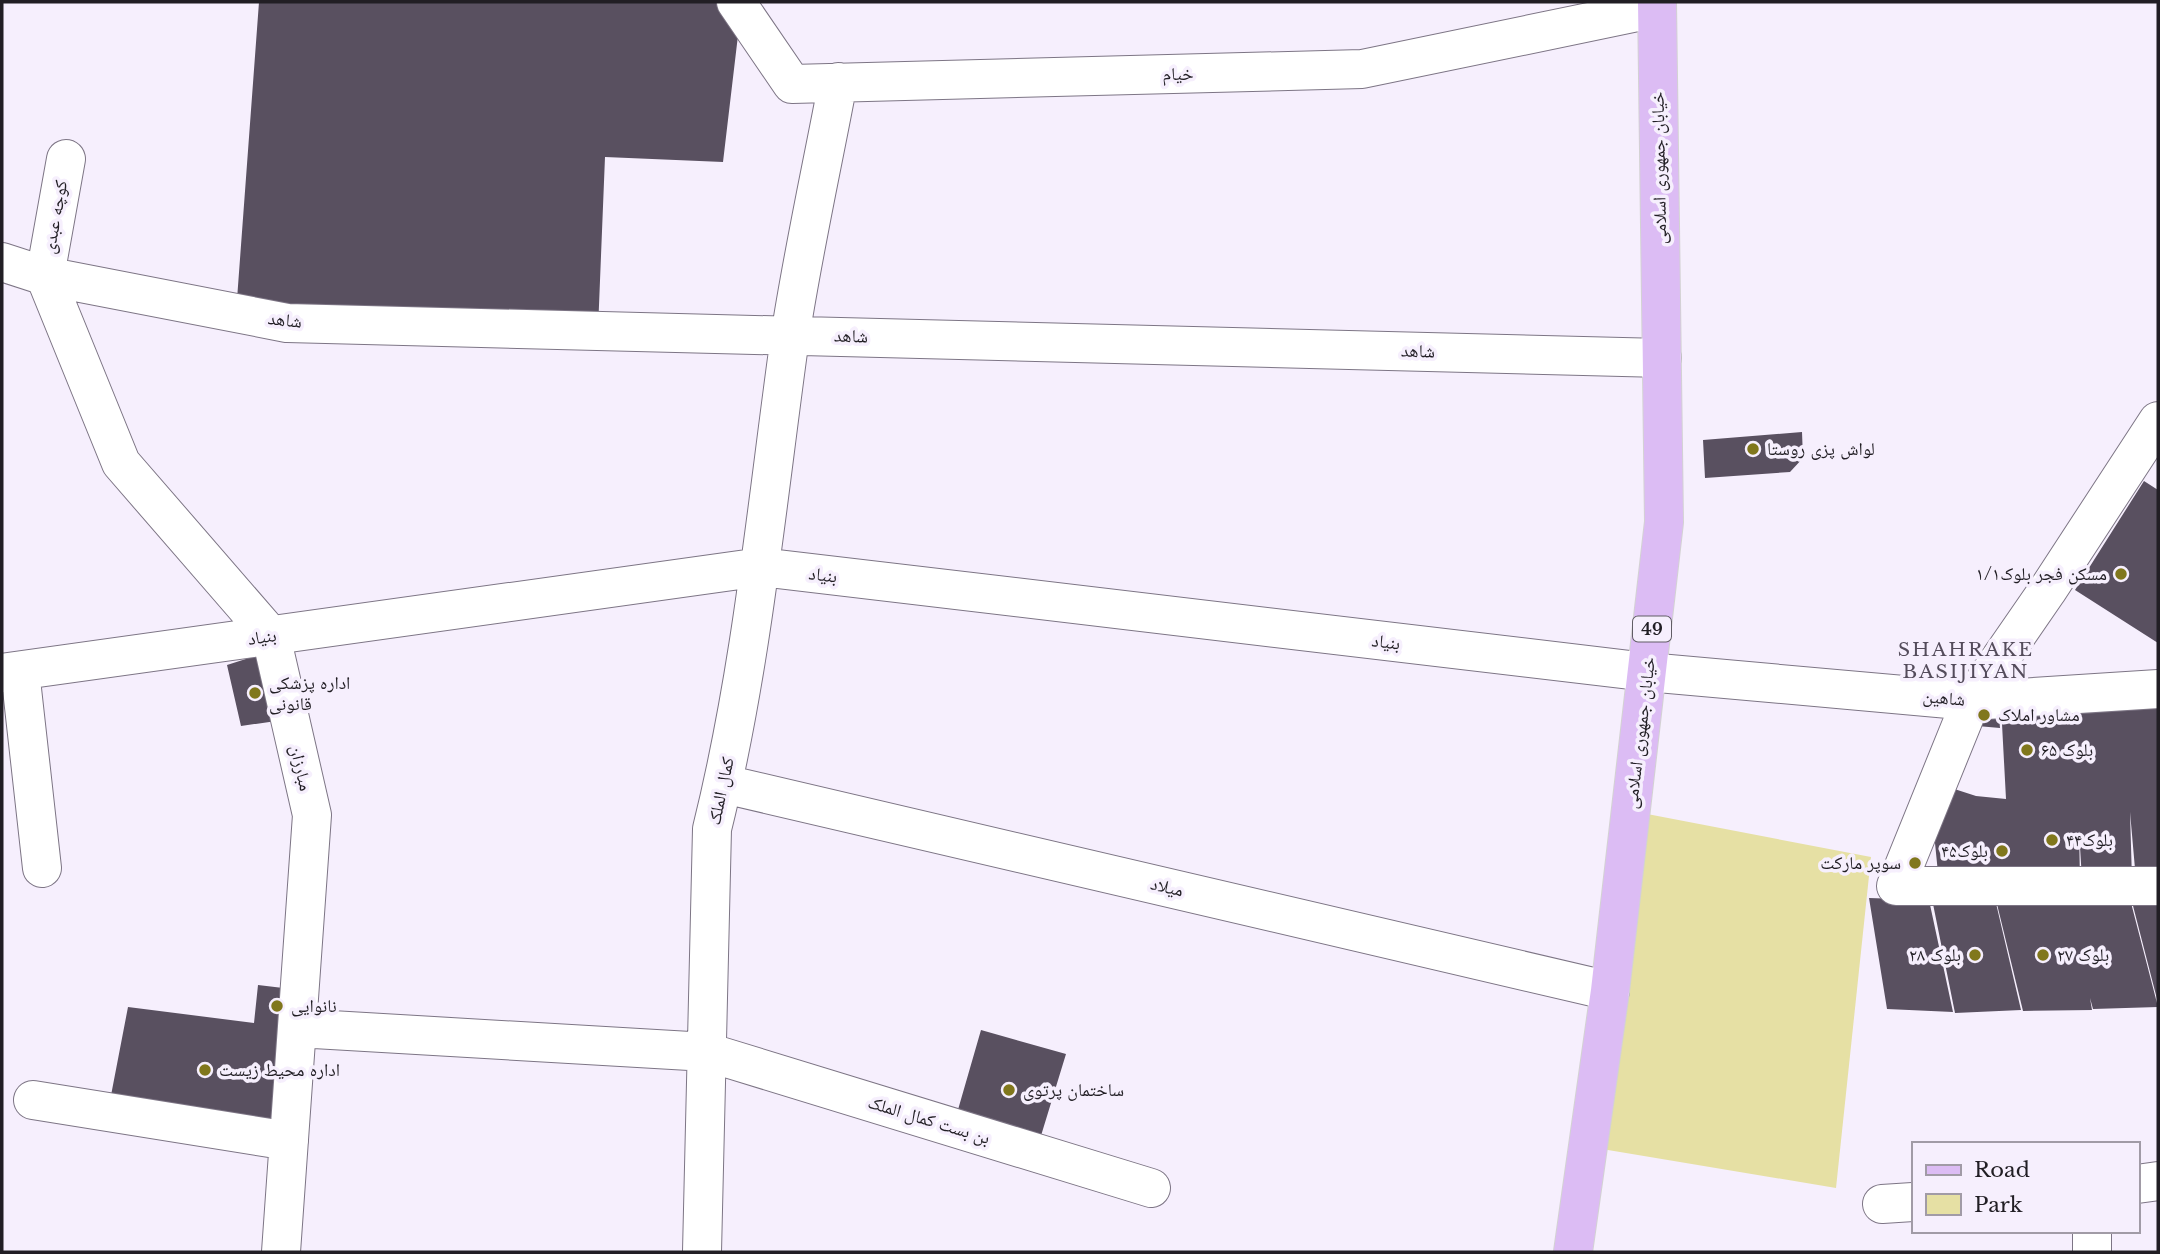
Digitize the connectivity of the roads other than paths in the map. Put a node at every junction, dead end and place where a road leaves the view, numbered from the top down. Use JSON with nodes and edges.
{"nodes":[{"id":1,"x":736,"y":2,"type":"edge"},
{"id":2,"x":1657,"y":5,"type":"edge"},
{"id":3,"x":838,"y":82,"type":"junction"},
{"id":4,"x":66,"y":159,"type":"dead end"},
{"id":5,"x":2,"y":262,"type":"edge"},
{"id":6,"x":45,"y":276,"type":"junction"},
{"id":7,"x":791,"y":335,"type":"junction"},
{"id":8,"x":1662,"y":358,"type":"junction"},
{"id":9,"x":2158,"y":421,"type":"edge"},
{"id":10,"x":761,"y":568,"type":"junction"},
{"id":11,"x":271,"y":636,"type":"junction"},
{"id":12,"x":11,"y":672,"type":"edge"},
{"id":13,"x":1647,"y":672,"type":"junction"},
{"id":14,"x":2158,"y":689,"type":"edge"},
{"id":15,"x":1971,"y":701,"type":"junction"},
{"id":16,"x":724,"y":783,"type":"junction"},
{"id":17,"x":42,"y":868,"type":"dead end"},
{"id":18,"x":2158,"y":886,"type":"edge"},
{"id":19,"x":1610,"y":991,"type":"junction"},
{"id":20,"x":297,"y":1028,"type":"junction"},
{"id":21,"x":707,"y":1052,"type":"junction"},
{"id":22,"x":33,"y":1100,"type":"dead end"},
{"id":23,"x":289,"y":1141,"type":"junction"},
{"id":24,"x":2158,"y":1181,"type":"edge"},
{"id":25,"x":2139,"y":1184,"type":"edge"},
{"id":26,"x":1151,"y":1188,"type":"dead end"},
{"id":27,"x":2092,"y":1233,"type":"edge"},
{"id":28,"x":281,"y":1252,"type":"edge"},
{"id":29,"x":702,"y":1252,"type":"edge"},
{"id":30,"x":1573,"y":1252,"type":"edge"},
{"id":31,"x":2092,"y":1252,"type":"edge"}],
"edges":[{"from":1,"to":3,"type":"street","name":"خیام"},
{"from":2,"to":3,"type":"street","name":"خیام"},
{"from":2,"to":8,"type":"main road","name":"خیابان جمهوری اسلامی","number":"49"},
{"from":3,"to":7,"type":"street","name":"کمال الملک"},
{"from":4,"to":6,"type":"street","name":"کوچه عبدی"},
{"from":5,"to":6,"type":"street"},
{"from":6,"to":7,"type":"street","name":"شاهد"},
{"from":6,"to":11,"type":"street","name":"مبارزان"},
{"from":7,"to":8,"type":"street","name":"شاهد"},
{"from":7,"to":10,"type":"street","name":"کمال الملک"},
{"from":8,"to":13,"type":"main road","name":"خیابان جمهوری اسلامی","number":"49"},
{"from":9,"to":15,"type":"street"},
{"from":10,"to":11,"type":"street","name":"بنیاد"},
{"from":10,"to":13,"type":"street","name":"بنیاد"},
{"from":10,"to":16,"type":"street","name":"کمال الملک"},
{"from":11,"to":12,"type":"street","name":"بنیاد"},
{"from":11,"to":20,"type":"street","name":"مبارزان"},
{"from":12,"to":17,"type":"street"},
{"from":13,"to":15,"type":"street","name":"شاهین"},
{"from":13,"to":19,"type":"main road","name":"خیابان جمهوری اسلامی","number":"49"},
{"from":14,"to":15,"type":"street","name":"شاهین"},
{"from":15,"to":18,"type":"street"},
{"from":16,"to":19,"type":"street","name":"میلاد"},
{"from":16,"to":21,"type":"street","name":"کمال الملک"},
{"from":19,"to":30,"type":"main road","name":"خیابان جمهوری اسلامی","number":"49"},
{"from":20,"to":21,"type":"street","name":"بن بست کمال الملک"},
{"from":20,"to":23,"type":"street","name":"مبارزان"},
{"from":21,"to":26,"type":"street","name":"بن بست کمال الملک"},
{"from":21,"to":29,"type":"street","name":"کمال الملک"},
{"from":22,"to":23,"type":"street"},
{"from":23,"to":28,"type":"street","name":"مبارزان"},
{"from":24,"to":25,"type":"street"},
{"from":27,"to":31,"type":"street"}]}
